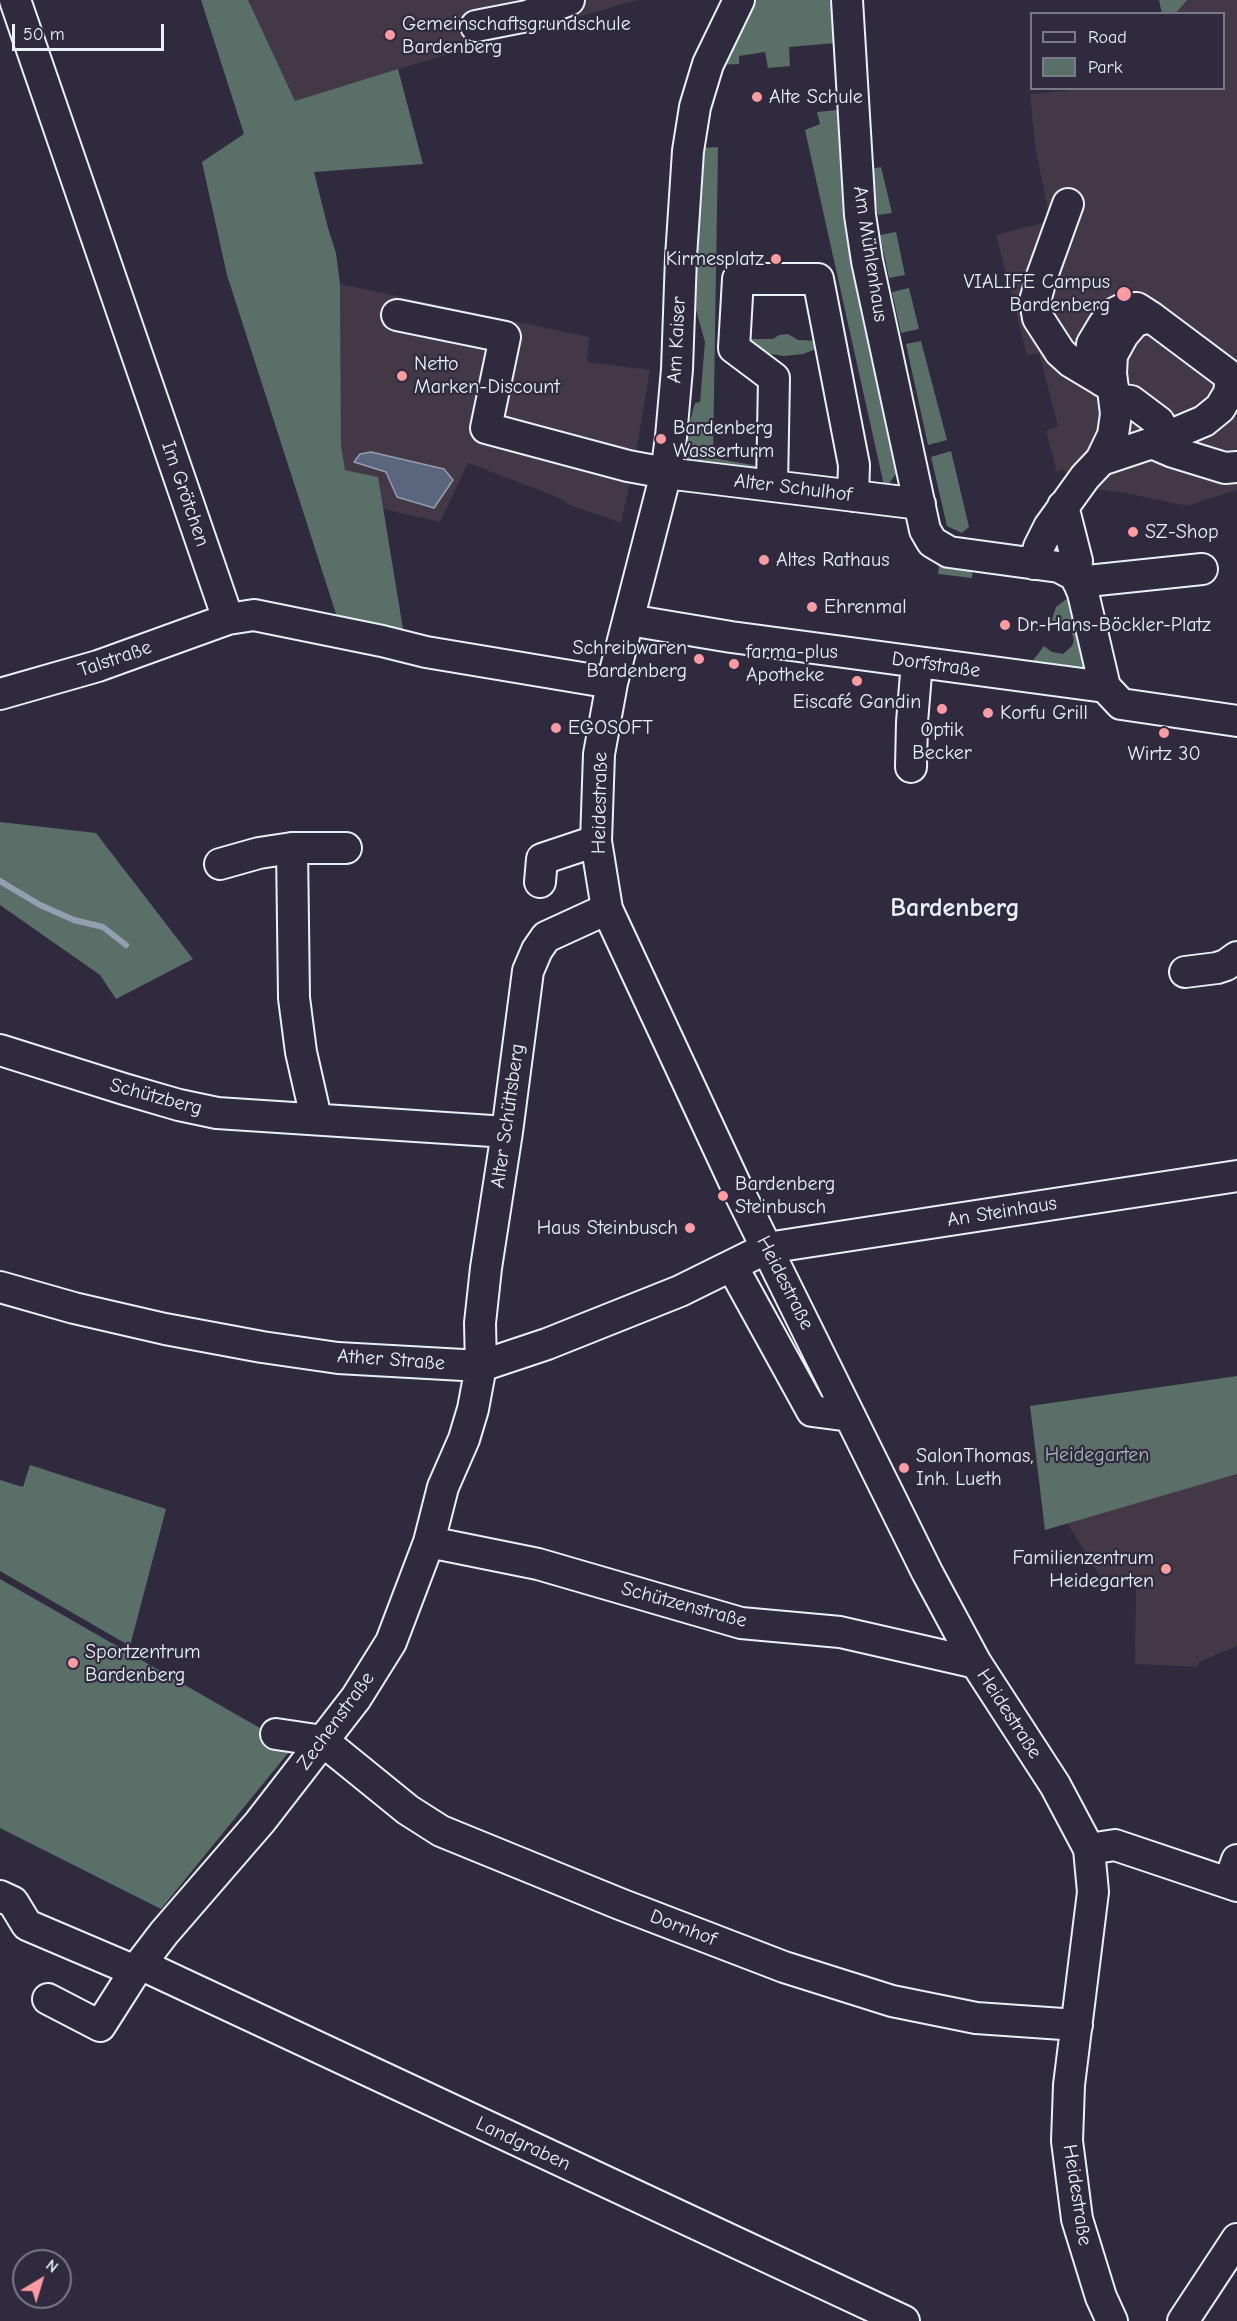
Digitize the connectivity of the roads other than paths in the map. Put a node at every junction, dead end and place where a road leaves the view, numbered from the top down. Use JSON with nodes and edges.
{"nodes":[{"id":1,"x":15,"y":0,"type":"edge"},
{"id":2,"x":569,"y":0,"type":"edge"},
{"id":3,"x":847,"y":0,"type":"edge"},
{"id":4,"x":737,"y":1,"type":"edge"},
{"id":5,"x":476,"y":26,"type":"dead end"},
{"id":6,"x":1068,"y":204,"type":"dead end"},
{"id":7,"x":397,"y":315,"type":"dead end"},
{"id":8,"x":1110,"y":389,"type":"junction"},
{"id":9,"x":1159,"y":440,"type":"junction"},
{"id":10,"x":1237,"y":467,"type":"edge"},
{"id":11,"x":1093,"y":469,"type":"junction"},
{"id":12,"x":666,"y":473,"type":"junction"},
{"id":13,"x":772,"y":486,"type":"junction"},
{"id":14,"x":853,"y":496,"type":"junction"},
{"id":15,"x":920,"y":504,"type":"junction"},
{"id":16,"x":1063,"y":506,"type":"junction"},
{"id":17,"x":1034,"y":564,"type":"junction"},
{"id":18,"x":1202,"y":569,"type":"dead end"},
{"id":19,"x":1077,"y":579,"type":"junction"},
{"id":20,"x":228,"y":619,"type":"junction"},
{"id":21,"x":629,"y":620,"type":"junction"},
{"id":22,"x":917,"y":662,"type":"junction"},
{"id":23,"x":612,"y":682,"type":"junction"},
{"id":24,"x":1105,"y":687,"type":"junction"},
{"id":25,"x":0,"y":694,"type":"edge"},
{"id":26,"x":1237,"y":721,"type":"edge"},
{"id":27,"x":911,"y":766,"type":"dead end"},
{"id":28,"x":596,"y":841,"type":"junction"},
{"id":29,"x":292,"y":848,"type":"junction"},
{"id":30,"x":345,"y":848,"type":"dead end"},
{"id":31,"x":220,"y":864,"type":"dead end"},
{"id":32,"x":540,"y":882,"type":"dead end"},
{"id":33,"x":607,"y":909,"type":"junction"},
{"id":34,"x":1237,"y":957,"type":"edge"},
{"id":35,"x":1185,"y":972,"type":"dead end"},
{"id":36,"x":0,"y":1050,"type":"edge"},
{"id":37,"x":316,"y":1118,"type":"junction"},
{"id":38,"x":507,"y":1132,"type":"junction"},
{"id":39,"x":1237,"y":1176,"type":"edge"},
{"id":40,"x":767,"y":1248,"type":"junction"},
{"id":41,"x":732,"y":1266,"type":"junction"},
{"id":42,"x":0,"y":1287,"type":"edge"},
{"id":43,"x":482,"y":1366,"type":"junction"},
{"id":44,"x":850,"y":1416,"type":"junction"},
{"id":45,"x":429,"y":1542,"type":"junction"},
{"id":46,"x":976,"y":1663,"type":"junction"},
{"id":47,"x":276,"y":1734,"type":"dead end"},
{"id":48,"x":323,"y":1741,"type":"junction"},
{"id":49,"x":1089,"y":1850,"type":"junction"},
{"id":50,"x":1234,"y":1876,"type":"edge"},
{"id":51,"x":0,"y":1896,"type":"edge"},
{"id":52,"x":138,"y":1968,"type":"junction"},
{"id":53,"x":48,"y":1999,"type":"dead end"},
{"id":54,"x":1077,"y":2025,"type":"junction"},
{"id":55,"x":1237,"y":2239,"type":"edge"},
{"id":56,"x":904,"y":2321,"type":"edge"},
{"id":57,"x":1112,"y":2321,"type":"edge"},
{"id":58,"x":1184,"y":2321,"type":"edge"}],
"edges":[{"from":1,"to":20,"type":"street","name":"Im Grötchen"},
{"from":2,"to":5,"type":"street"},
{"from":3,"to":15,"type":"street","name":"Am Mühlenhaus"},
{"from":4,"to":12,"type":"street","name":"Am Kaiser"},
{"from":6,"to":8,"type":"street"},
{"from":7,"to":12,"type":"street","name":"Alter Schulhof"},
{"from":8,"to":9,"type":"street"},
{"from":8,"to":9,"type":"street"},
{"from":8,"to":11,"type":"street"},
{"from":9,"to":10,"type":"street"},
{"from":9,"to":11,"type":"street"},
{"from":11,"to":16,"type":"street"},
{"from":12,"to":13,"type":"street","name":"Alter Schulhof"},
{"from":12,"to":21,"type":"street","name":"Am Kaiser"},
{"from":13,"to":14,"type":"street","name":"Alter Schulhof"},
{"from":13,"to":14,"type":"street"},
{"from":14,"to":15,"type":"street","name":"Alter Schulhof"},
{"from":15,"to":17,"type":"street"},
{"from":16,"to":17,"type":"street"},
{"from":16,"to":19,"type":"street"},
{"from":17,"to":19,"type":"street"},
{"from":18,"to":19,"type":"street"},
{"from":19,"to":24,"type":"street"},
{"from":20,"to":23,"type":"street"},
{"from":20,"to":25,"type":"street","name":"Talstraße"},
{"from":21,"to":22,"type":"street","name":"Dorfstraße"},
{"from":21,"to":23,"type":"street","name":"Am Kaiser"},
{"from":22,"to":24,"type":"street","name":"Dorfstraße"},
{"from":22,"to":27,"type":"street"},
{"from":23,"to":28,"type":"street","name":"Heidestraße"},
{"from":24,"to":26,"type":"street"},
{"from":28,"to":32,"type":"street"},
{"from":28,"to":33,"type":"street","name":"Heidestraße"},
{"from":29,"to":30,"type":"street"},
{"from":29,"to":31,"type":"street"},
{"from":29,"to":37,"type":"street"},
{"from":33,"to":38,"type":"street","name":"Alter Schüttsberg"},
{"from":33,"to":40,"type":"street","name":"Heidestraße"},
{"from":34,"to":35,"type":"street"},
{"from":36,"to":37,"type":"street","name":"Schützberg"},
{"from":37,"to":38,"type":"street","name":"Schützberg"},
{"from":38,"to":43,"type":"street","name":"Alter Schüttsberg"},
{"from":39,"to":40,"type":"street","name":"An Steinhaus"},
{"from":40,"to":41,"type":"street","name":"Ather Straße"},
{"from":40,"to":44,"type":"street","name":"Heidestraße"},
{"from":41,"to":43,"type":"street","name":"Ather Straße"},
{"from":41,"to":44,"type":"street"},
{"from":42,"to":43,"type":"street","name":"Ather Straße"},
{"from":43,"to":45,"type":"street","name":"Zechenstraße"},
{"from":44,"to":46,"type":"street","name":"Heidestraße"},
{"from":45,"to":46,"type":"street","name":"Schützenstraße"},
{"from":45,"to":48,"type":"street","name":"Zechenstraße"},
{"from":46,"to":49,"type":"street","name":"Heidestraße"},
{"from":47,"to":48,"type":"street"},
{"from":48,"to":52,"type":"street","name":"Zechenstraße"},
{"from":48,"to":54,"type":"street","name":"Dornhof"},
{"from":49,"to":50,"type":"street"},
{"from":49,"to":54,"type":"street","name":"Heidestraße"},
{"from":51,"to":52,"type":"street","name":"Landgraben"},
{"from":52,"to":53,"type":"street","name":"Zechenstraße"},
{"from":52,"to":56,"type":"street","name":"Landgraben"},
{"from":54,"to":57,"type":"street","name":"Heidestraße"},
{"from":55,"to":58,"type":"street"}]}
